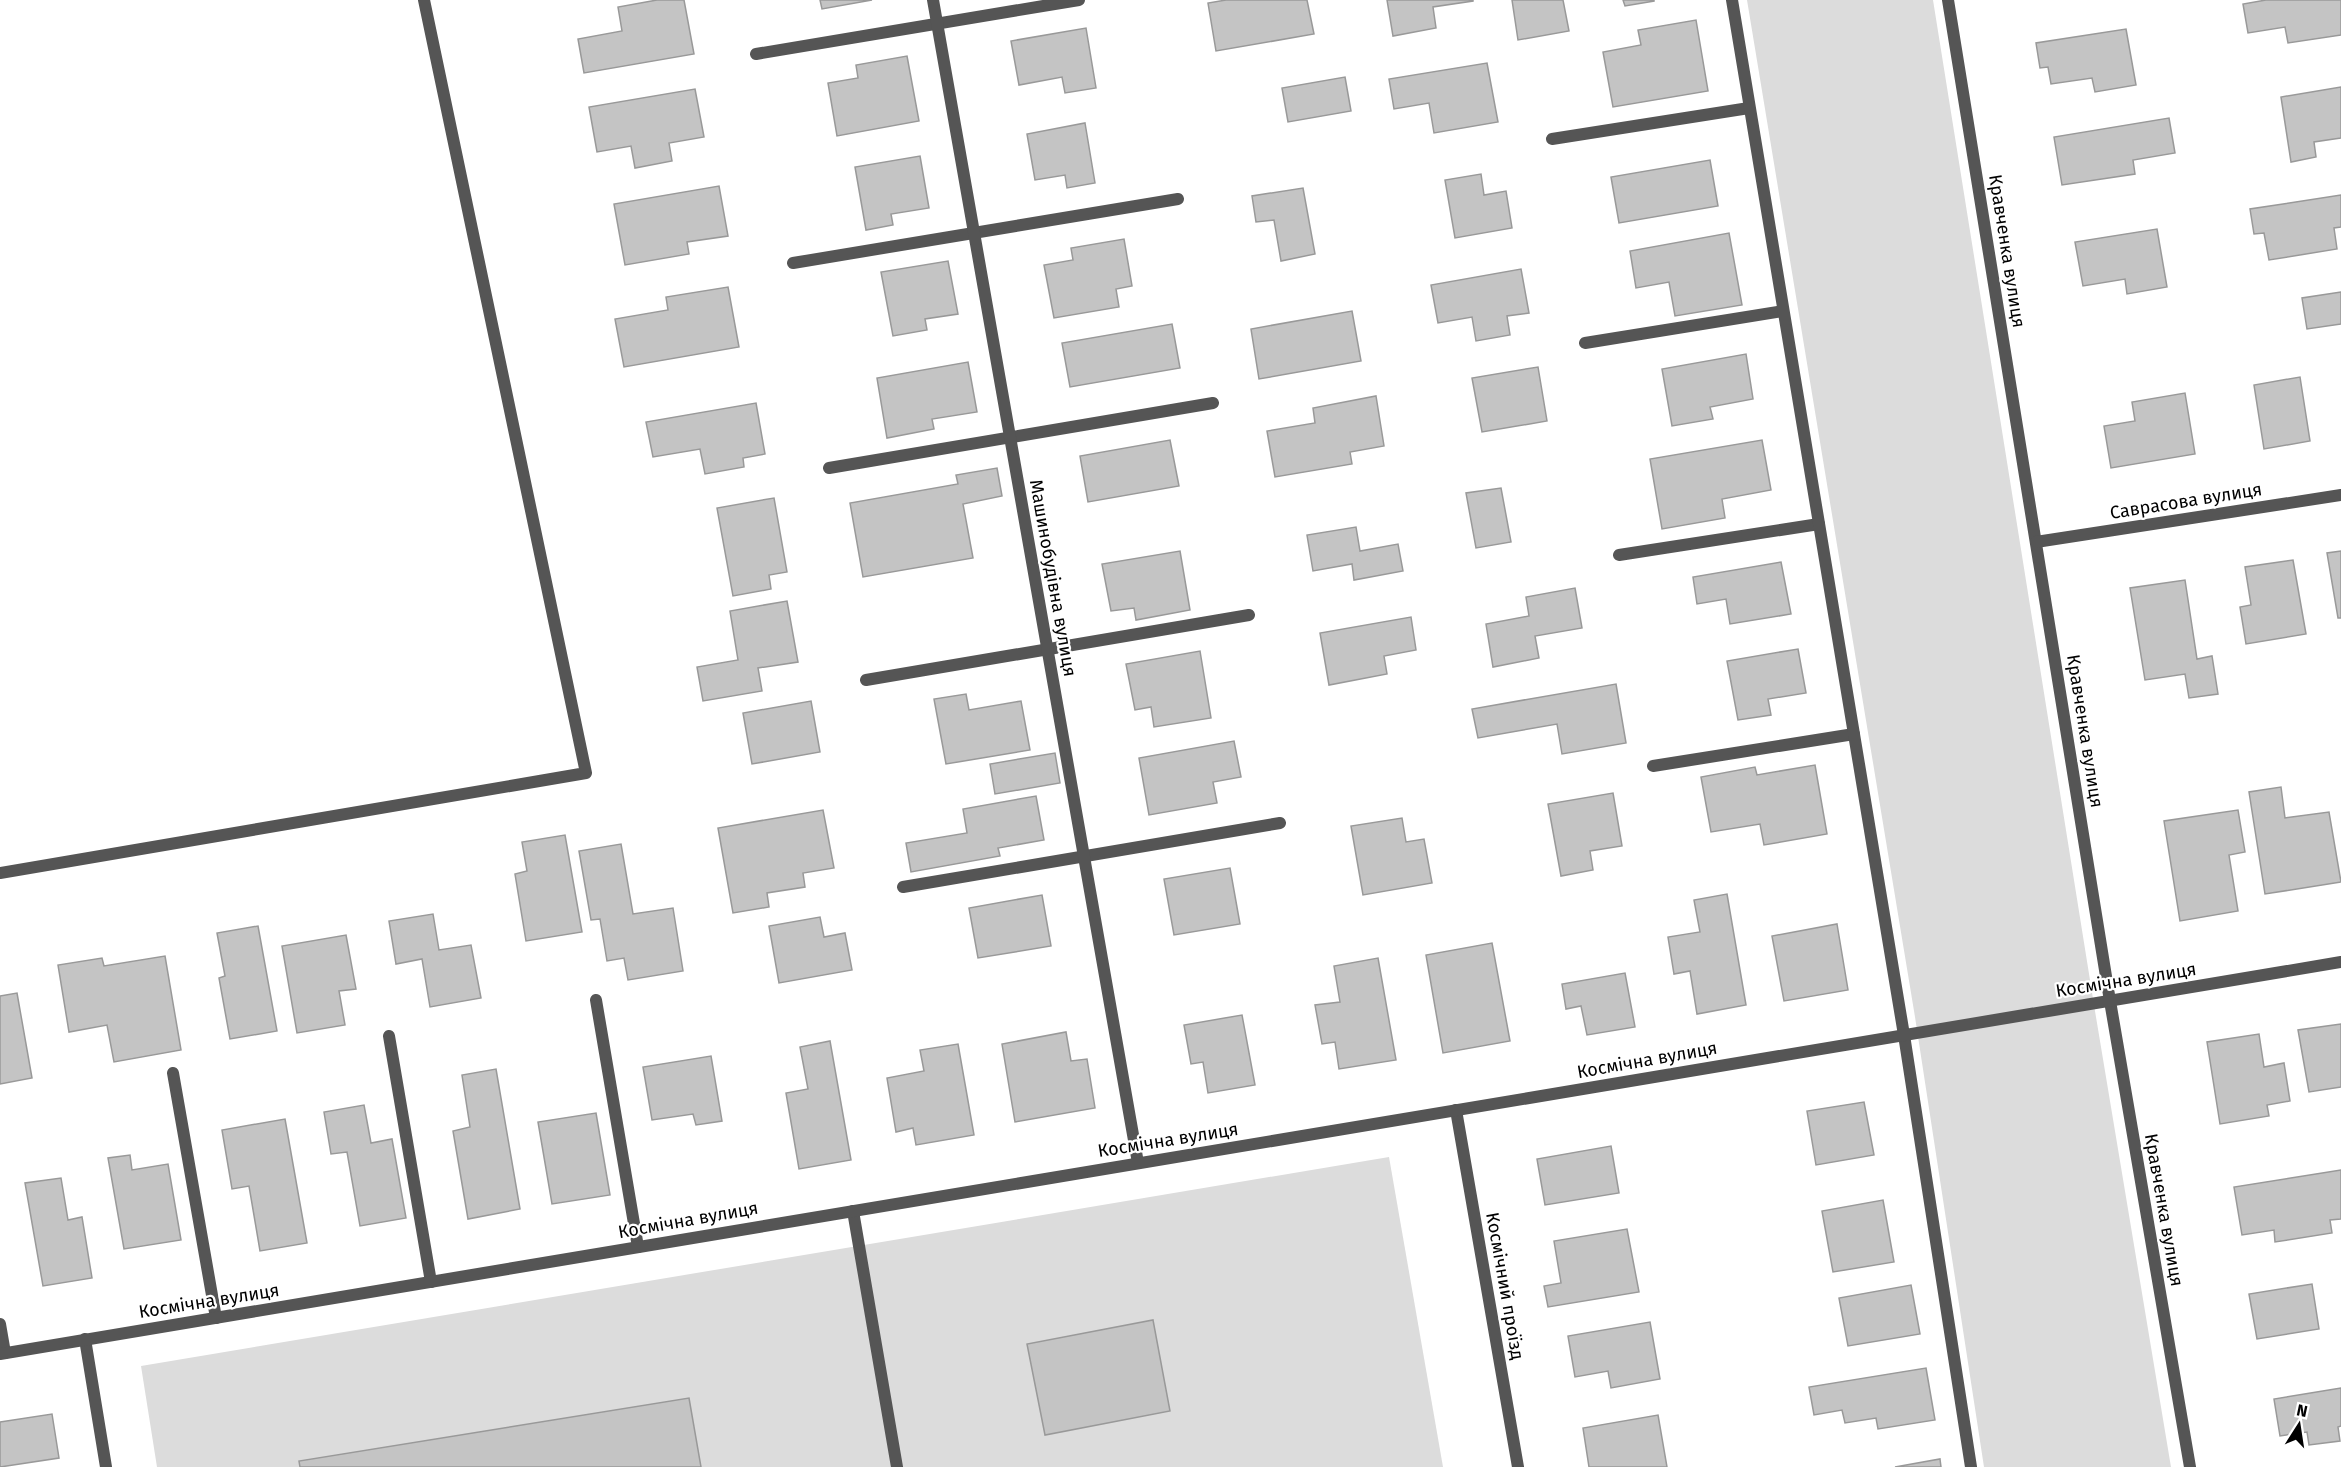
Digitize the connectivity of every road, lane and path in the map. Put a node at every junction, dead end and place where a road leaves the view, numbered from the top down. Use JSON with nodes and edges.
{"nodes":[{"id":1,"x":424,"y":0,"type":"edge"},
{"id":2,"x":933,"y":0,"type":"edge"},
{"id":3,"x":1079,"y":0,"type":"edge"},
{"id":4,"x":1732,"y":0,"type":"edge"},
{"id":5,"x":1948,"y":0,"type":"edge"},
{"id":6,"x":937,"y":24,"type":"junction"},
{"id":7,"x":756,"y":54,"type":"dead end"},
{"id":8,"x":1749,"y":108,"type":"junction"},
{"id":9,"x":1552,"y":140,"type":"dead end"},
{"id":10,"x":1178,"y":199,"type":"dead end"},
{"id":11,"x":974,"y":233,"type":"junction"},
{"id":12,"x":793,"y":264,"type":"dead end"},
{"id":13,"x":1783,"y":311,"type":"junction"},
{"id":14,"x":1585,"y":343,"type":"dead end"},
{"id":15,"x":1213,"y":403,"type":"dead end"},
{"id":16,"x":1010,"y":437,"type":"junction"},
{"id":17,"x":829,"y":468,"type":"dead end"},
{"id":18,"x":2341,"y":495,"type":"edge"},
{"id":19,"x":1819,"y":524,"type":"junction"},
{"id":20,"x":2036,"y":542,"type":"junction"},
{"id":21,"x":1619,"y":555,"type":"dead end"},
{"id":22,"x":1249,"y":615,"type":"dead end"},
{"id":23,"x":1047,"y":649,"type":"junction"},
{"id":24,"x":866,"y":680,"type":"dead end"},
{"id":25,"x":1854,"y":734,"type":"junction"},
{"id":26,"x":1653,"y":766,"type":"dead end"},
{"id":27,"x":1280,"y":823,"type":"dead end"},
{"id":28,"x":1084,"y":856,"type":"junction"},
{"id":29,"x":0,"y":873,"type":"edge"},
{"id":30,"x":903,"y":887,"type":"dead end"},
{"id":31,"x":2341,"y":962,"type":"edge"},
{"id":32,"x":596,"y":1000,"type":"dead end"},
{"id":33,"x":2110,"y":1001,"type":"junction"},
{"id":34,"x":1904,"y":1035,"type":"junction"},
{"id":35,"x":389,"y":1036,"type":"dead end"},
{"id":36,"x":173,"y":1072,"type":"dead end"},
{"id":37,"x":1456,"y":1110,"type":"junction"},
{"id":38,"x":1138,"y":1163,"type":"junction"},
{"id":39,"x":853,"y":1211,"type":"junction"},
{"id":40,"x":638,"y":1247,"type":"junction"},
{"id":41,"x":431,"y":1282,"type":"junction"},
{"id":42,"x":216,"y":1318,"type":"junction"},
{"id":43,"x":0,"y":1324,"type":"edge"},
{"id":44,"x":85,"y":1339,"type":"junction"},
{"id":45,"x":3,"y":1353,"type":"edge"},
{"id":46,"x":106,"y":1467,"type":"edge"},
{"id":47,"x":897,"y":1467,"type":"edge"},
{"id":48,"x":1518,"y":1467,"type":"edge"},
{"id":49,"x":1971,"y":1467,"type":"edge"},
{"id":50,"x":2190,"y":1467,"type":"edge"}],
"edges":[{"from":1,"to":29,"type":"street"},
{"from":2,"to":6,"type":"street","name":"Машинобудівна вулиця"},
{"from":3,"to":6,"type":"street"},
{"from":4,"to":8,"type":"street"},
{"from":5,"to":20,"type":"street","name":"Кравченка вулиця"},
{"from":6,"to":7,"type":"street"},
{"from":6,"to":11,"type":"street","name":"Машинобудівна вулиця"},
{"from":8,"to":9,"type":"street"},
{"from":8,"to":13,"type":"street"},
{"from":10,"to":11,"type":"street"},
{"from":11,"to":12,"type":"street"},
{"from":11,"to":16,"type":"street","name":"Машинобудівна вулиця"},
{"from":13,"to":14,"type":"street"},
{"from":13,"to":19,"type":"street"},
{"from":15,"to":16,"type":"street"},
{"from":16,"to":17,"type":"street"},
{"from":16,"to":23,"type":"street","name":"Машинобудівна вулиця"},
{"from":18,"to":20,"type":"street","name":"Саврасова вулиця"},
{"from":19,"to":21,"type":"street"},
{"from":19,"to":25,"type":"street"},
{"from":20,"to":33,"type":"street","name":"Кравченка вулиця"},
{"from":22,"to":23,"type":"street"},
{"from":23,"to":24,"type":"street"},
{"from":23,"to":28,"type":"street","name":"Машинобудівна вулиця"},
{"from":25,"to":26,"type":"street"},
{"from":25,"to":34,"type":"street"},
{"from":27,"to":28,"type":"street"},
{"from":28,"to":30,"type":"street"},
{"from":28,"to":38,"type":"street","name":"Машинобудівна вулиця"},
{"from":31,"to":33,"type":"street","name":"Космічна вулиця"},
{"from":32,"to":40,"type":"street"},
{"from":33,"to":34,"type":"street","name":"Космічна вулиця"},
{"from":33,"to":50,"type":"street","name":"Кравченка вулиця"},
{"from":34,"to":37,"type":"street","name":"Космічна вулиця"},
{"from":34,"to":49,"type":"street"},
{"from":35,"to":41,"type":"street"},
{"from":36,"to":42,"type":"street"},
{"from":37,"to":38,"type":"street","name":"Космічна вулиця"},
{"from":37,"to":48,"type":"street","name":"Космічний проїзд"},
{"from":38,"to":39,"type":"street","name":"Космічна вулиця"},
{"from":39,"to":40,"type":"street","name":"Космічна вулиця"},
{"from":39,"to":47,"type":"street"},
{"from":40,"to":41,"type":"street","name":"Космічна вулиця"},
{"from":41,"to":42,"type":"street","name":"Космічна вулиця"},
{"from":42,"to":44,"type":"street","name":"Космічна вулиця"},
{"from":43,"to":45,"type":"street"},
{"from":44,"to":45,"type":"street","name":"Космічна вулиця"},
{"from":44,"to":46,"type":"street"}]}
